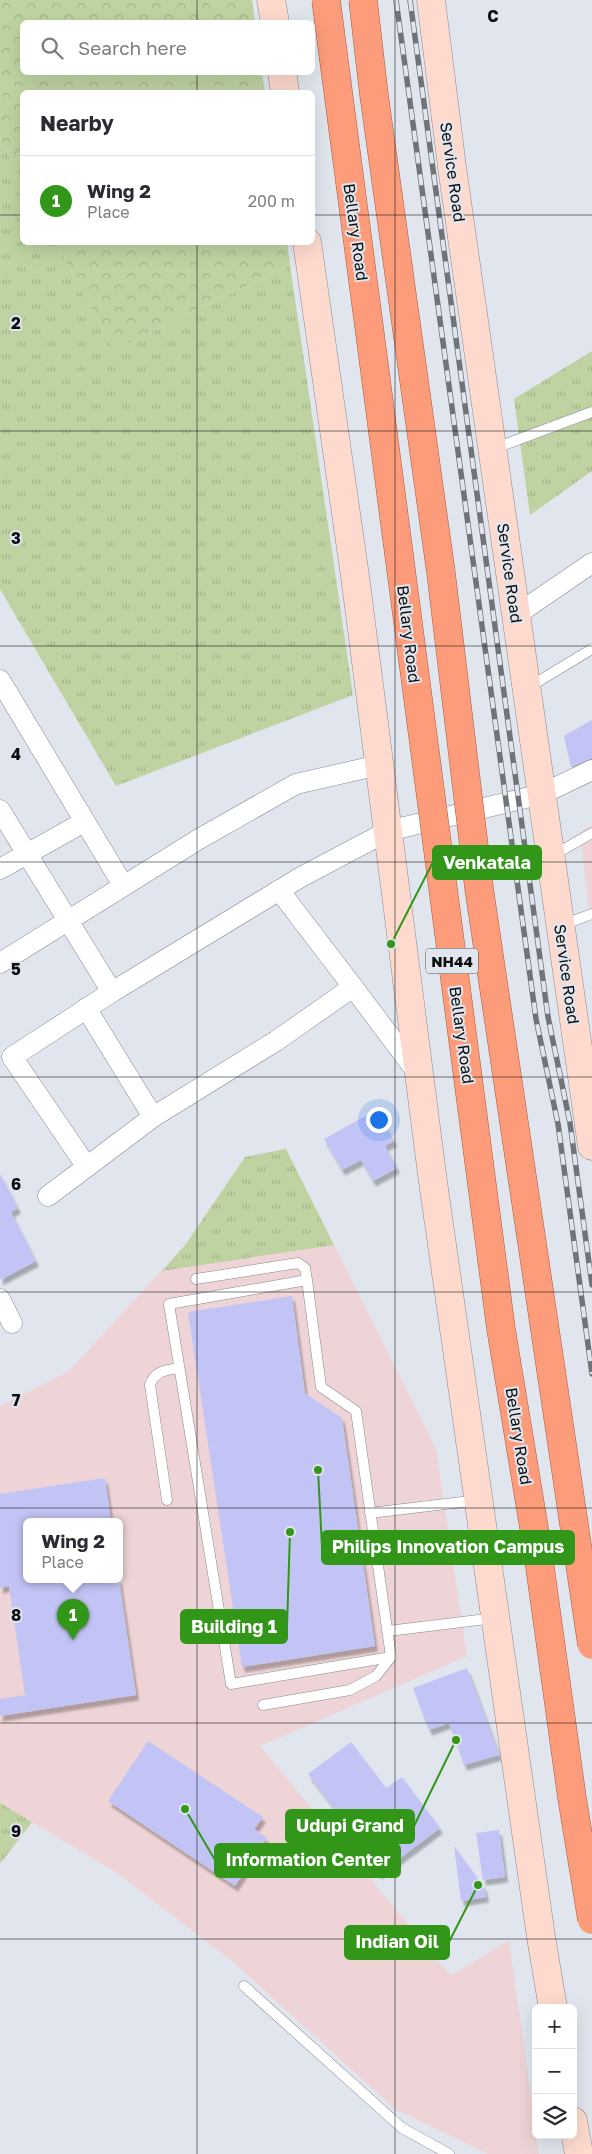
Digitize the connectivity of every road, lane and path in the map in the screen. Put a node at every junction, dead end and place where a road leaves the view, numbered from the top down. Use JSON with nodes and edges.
{"nodes":[{"id":1,"x":272,"y":0,"type":"edge"},
{"id":2,"x":326,"y":0,"type":"edge"},
{"id":3,"x":363,"y":0,"type":"edge"},
{"id":4,"x":431,"y":0,"type":"edge"},
{"id":5,"x":275,"y":20,"type":"edge"},
{"id":6,"x":282,"y":75,"type":"edge"},
{"id":7,"x":285,"y":90,"type":"edge"},
{"id":8,"x":307,"y":245,"type":"edge"},
{"id":9,"x":592,"y":412,"type":"edge"},
{"id":10,"x":492,"y":449,"type":"junction"},
{"id":11,"x":592,"y":564,"type":"edge"},
{"id":12,"x":516,"y":615,"type":"junction"},
{"id":13,"x":592,"y":649,"type":"edge"},
{"id":14,"x":0,"y":680,"type":"edge"},
{"id":15,"x":527,"y":688,"type":"junction"},
{"id":16,"x":379,"y":765,"type":"junction"},
{"id":17,"x":592,"y":770,"type":"edge"},
{"id":18,"x":542,"y":794,"type":"junction"},
{"id":19,"x":0,"y":810,"type":"edge"},
{"id":20,"x":84,"y":822,"type":"junction"},
{"id":21,"x":388,"y":831,"type":"junction"},
{"id":22,"x":592,"y":833,"type":"edge"},
{"id":23,"x":27,"y":855,"type":"junction"},
{"id":24,"x":551,"y":857,"type":"junction"},
{"id":25,"x":0,"y":869,"type":"edge"},
{"id":26,"x":123,"y":885,"type":"junction"},
{"id":27,"x":279,"y":890,"type":"junction"},
{"id":28,"x":592,"y":914,"type":"edge"},
{"id":29,"x":68,"y":922,"type":"junction"},
{"id":30,"x":560,"y":925,"type":"junction"},
{"id":31,"x":0,"y":963,"type":"edge"},
{"id":32,"x":353,"y":986,"type":"junction"},
{"id":33,"x":112,"y":992,"type":"junction"},
{"id":34,"x":86,"y":1008,"type":"junction"},
{"id":35,"x":419,"y":1076,"type":"junction"},
{"id":36,"x":153,"y":1117,"type":"junction"},
{"id":37,"x":592,"y":1146,"type":"edge"},
{"id":38,"x":87,"y":1167,"type":"junction"},
{"id":39,"x":48,"y":1196,"type":"dead end"},
{"id":40,"x":196,"y":1279,"type":"dead end"},
{"id":41,"x":307,"y":1280,"type":"junction"},
{"id":42,"x":0,"y":1299,"type":"edge"},
{"id":43,"x":12,"y":1323,"type":"dead end"},
{"id":44,"x":179,"y":1368,"type":"junction"},
{"id":45,"x":167,"y":1500,"type":"dead end"},
{"id":46,"x":479,"y":1500,"type":"junction"},
{"id":47,"x":370,"y":1513,"type":"junction"},
{"id":48,"x":496,"y":1618,"type":"junction"},
{"id":49,"x":388,"y":1631,"type":"junction"},
{"id":50,"x":592,"y":1645,"type":"edge"},
{"id":51,"x":391,"y":1657,"type":"junction"},
{"id":52,"x":263,"y":1705,"type":"dead end"},
{"id":53,"x":592,"y":1920,"type":"edge"},
{"id":54,"x":244,"y":1986,"type":"dead end"},
{"id":55,"x":552,"y":2004,"type":"edge"},
{"id":56,"x":576,"y":2139,"type":"edge"},
{"id":57,"x":449,"y":2154,"type":"edge"},
{"id":58,"x":579,"y":2154,"type":"edge"}],
"edges":[{"from":1,"to":5,"type":"main road"},
{"from":2,"to":53,"type":"highway","name":"Bellary Road","number":"NH44","bridge":true},
{"from":3,"to":50,"type":"highway","number":"NH44","bridge":true},
{"from":4,"to":10,"type":"main road","name":"Service Road"},
{"from":6,"to":7,"type":"main road"},
{"from":8,"to":16,"type":"main road"},
{"from":9,"to":10,"type":"lane"},
{"from":10,"to":12,"type":"main road","name":"Service Road"},
{"from":11,"to":12,"type":"street"},
{"from":12,"to":15,"type":"main road","name":"Service Road"},
{"from":13,"to":15,"type":"lane"},
{"from":14,"to":20,"type":"street"},
{"from":15,"to":18,"type":"main road","name":"Service Road"},
{"from":16,"to":21,"type":"main road"},
{"from":16,"to":26,"type":"street"},
{"from":17,"to":18,"type":"street"},
{"from":18,"to":21,"type":"street"},
{"from":18,"to":24,"type":"main road","name":"Service Road"},
{"from":19,"to":23,"type":"street"},
{"from":20,"to":23,"type":"street"},
{"from":20,"to":26,"type":"street"},
{"from":21,"to":27,"type":"street"},
{"from":21,"to":35,"type":"main road"},
{"from":22,"to":24,"type":"lane"},
{"from":23,"to":25,"type":"street"},
{"from":23,"to":29,"type":"street"},
{"from":24,"to":30,"type":"main road","name":"Service Road"},
{"from":26,"to":29,"type":"street"},
{"from":27,"to":32,"type":"street"},
{"from":27,"to":33,"type":"street"},
{"from":28,"to":30,"type":"lane"},
{"from":29,"to":31,"type":"street"},
{"from":29,"to":33,"type":"street"},
{"from":30,"to":37,"type":"main road","name":"Service Road"},
{"from":32,"to":35,"type":"street"},
{"from":32,"to":36,"type":"street"},
{"from":33,"to":34,"type":"street"},
{"from":34,"to":36,"type":"street"},
{"from":34,"to":38,"type":"street"},
{"from":35,"to":46,"type":"main road"},
{"from":36,"to":38,"type":"street"},
{"from":38,"to":39,"type":"street"},
{"from":40,"to":41,"type":"lane"},
{"from":41,"to":44,"type":"lane"},
{"from":41,"to":47,"type":"lane"},
{"from":42,"to":43,"type":"street"},
{"from":44,"to":45,"type":"lane"},
{"from":44,"to":51,"type":"lane"},
{"from":46,"to":47,"type":"lane"},
{"from":46,"to":48,"type":"main road"},
{"from":47,"to":49,"type":"lane"},
{"from":48,"to":49,"type":"lane"},
{"from":48,"to":55,"type":"main road"},
{"from":49,"to":51,"type":"lane"},
{"from":51,"to":52,"type":"lane"},
{"from":54,"to":57,"type":"lane"},
{"from":56,"to":58,"type":"main road"}]}
